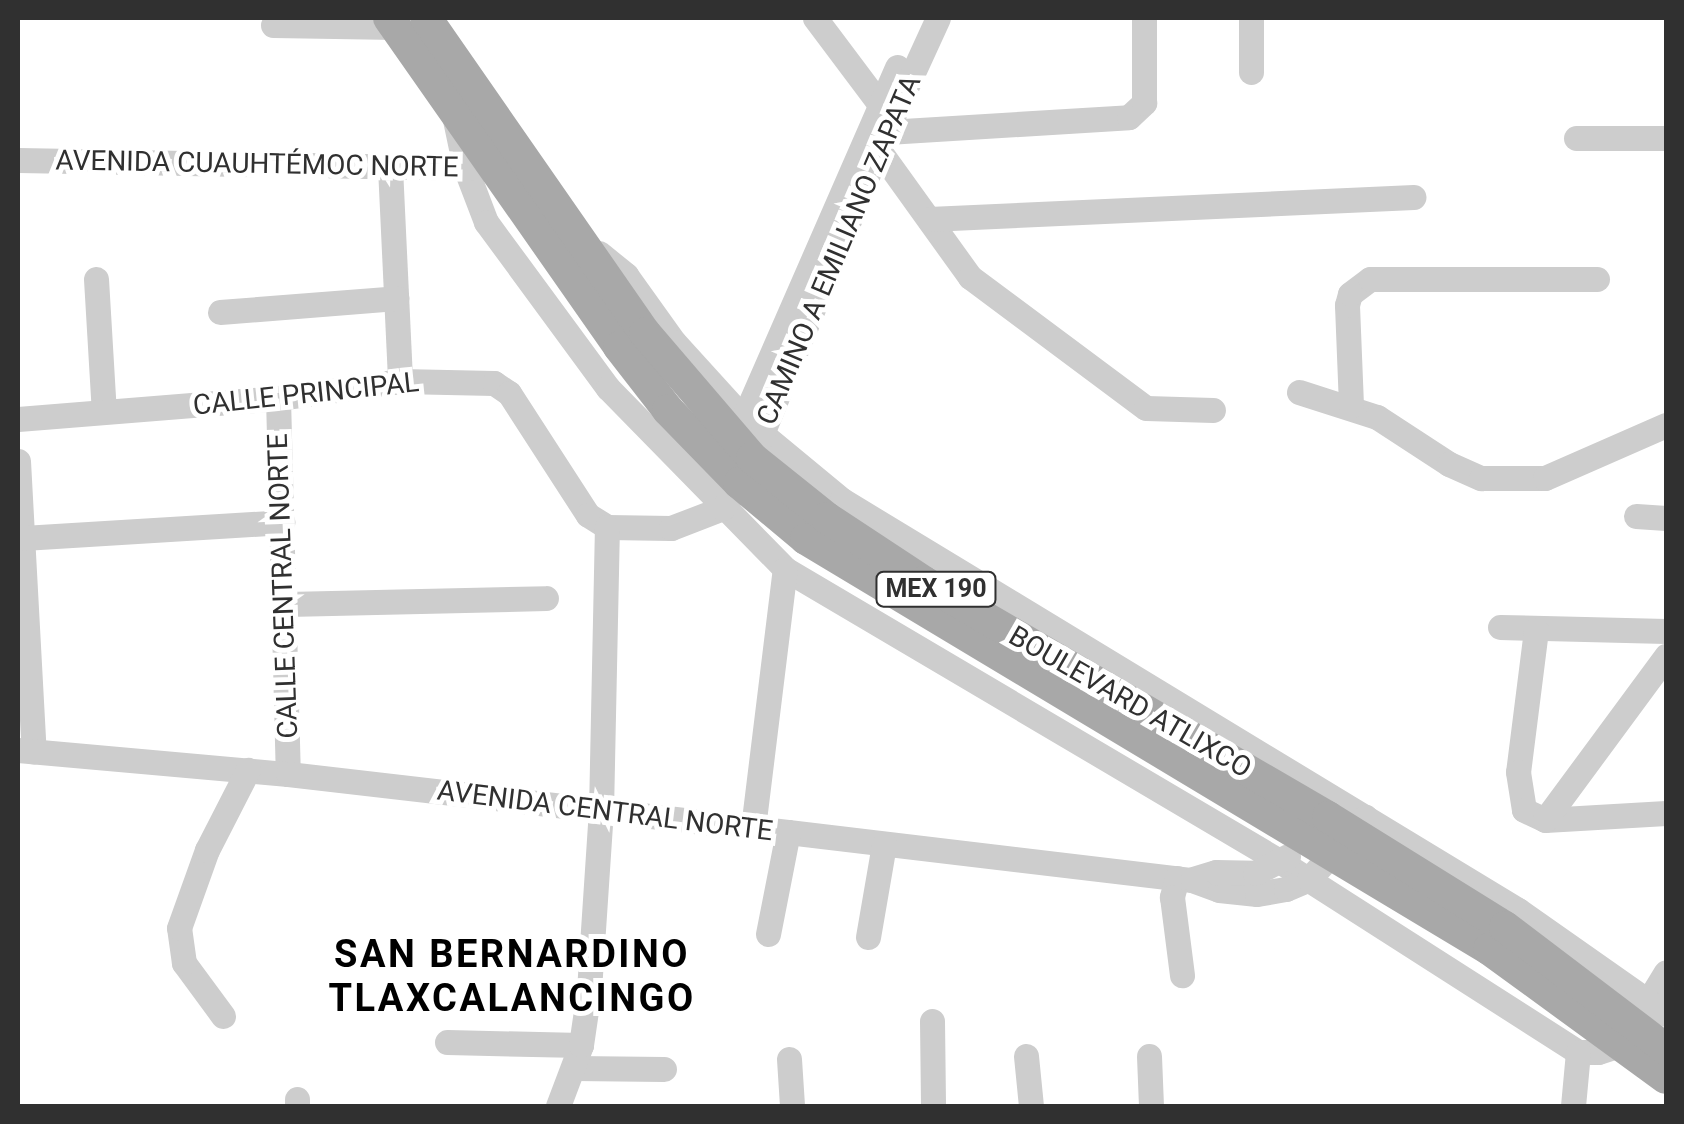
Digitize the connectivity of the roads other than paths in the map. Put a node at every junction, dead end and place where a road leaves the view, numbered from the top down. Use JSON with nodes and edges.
{"nodes":[{"id":1,"x":815,"y":18,"type":"edge"},
{"id":2,"x":921,"y":18,"type":"edge"},
{"id":3,"x":938,"y":18,"type":"edge"},
{"id":4,"x":1144,"y":18,"type":"edge"},
{"id":5,"x":1250,"y":18,"type":"edge"},
{"id":6,"x":404,"y":21,"type":"edge"},
{"id":7,"x":273,"y":25,"type":"dead end"},
{"id":8,"x":1251,"y":72,"type":"dead end"},
{"id":9,"x":884,"y":126,"type":"junction"},
{"id":10,"x":1576,"y":138,"type":"dead end"},
{"id":11,"x":1666,"y":138,"type":"edge"},
{"id":12,"x":18,"y":160,"type":"edge"},
{"id":13,"x":390,"y":167,"type":"junction"},
{"id":14,"x":481,"y":168,"type":"junction"},
{"id":15,"x":1414,"y":197,"type":"dead end"},
{"id":16,"x":928,"y":218,"type":"junction"},
{"id":17,"x":96,"y":278,"type":"dead end"},
{"id":18,"x":1596,"y":279,"type":"dead end"},
{"id":19,"x":396,"y":298,"type":"junction"},
{"id":20,"x":220,"y":312,"type":"dead end"},
{"id":21,"x":400,"y":381,"type":"junction"},
{"id":22,"x":1299,"y":392,"type":"dead end"},
{"id":23,"x":278,"y":398,"type":"junction"},
{"id":24,"x":1350,"y":405,"type":"junction"},
{"id":25,"x":1212,"y":410,"type":"dead end"},
{"id":26,"x":104,"y":412,"type":"junction"},
{"id":27,"x":18,"y":419,"type":"edge"},
{"id":28,"x":1666,"y":425,"type":"edge"},
{"id":29,"x":658,"y":440,"type":"junction"},
{"id":30,"x":18,"y":460,"type":"edge"},
{"id":31,"x":727,"y":474,"type":"junction"},
{"id":32,"x":1636,"y":516,"type":"dead end"},
{"id":33,"x":1666,"y":518,"type":"edge"},
{"id":34,"x":283,"y":522,"type":"junction"},
{"id":35,"x":607,"y":527,"type":"junction"},
{"id":36,"x":23,"y":538,"type":"junction"},
{"id":37,"x":786,"y":569,"type":"junction"},
{"id":38,"x":546,"y":598,"type":"dead end"},
{"id":39,"x":286,"y":604,"type":"junction"},
{"id":40,"x":1500,"y":627,"type":"dead end"},
{"id":41,"x":1536,"y":630,"type":"junction"},
{"id":42,"x":1666,"y":631,"type":"edge"},
{"id":43,"x":1666,"y":656,"type":"edge"},
{"id":44,"x":26,"y":751,"type":"edge"},
{"id":45,"x":248,"y":770,"type":"junction"},
{"id":46,"x":288,"y":774,"type":"junction"},
{"id":47,"x":602,"y":811,"type":"junction"},
{"id":48,"x":1666,"y":813,"type":"edge"},
{"id":49,"x":1545,"y":820,"type":"junction"},
{"id":50,"x":753,"y":828,"type":"junction"},
{"id":51,"x":788,"y":832,"type":"junction"},
{"id":52,"x":1333,"y":835,"type":"junction"},
{"id":53,"x":884,"y":844,"type":"junction"},
{"id":54,"x":1281,"y":862,"type":"junction"},
{"id":55,"x":1184,"y":879,"type":"junction"},
{"id":56,"x":768,"y":934,"type":"dead end"},
{"id":57,"x":868,"y":937,"type":"dead end"},
{"id":58,"x":1182,"y":975,"type":"dead end"},
{"id":59,"x":1653,"y":1002,"type":"edge"},
{"id":60,"x":222,"y":1016,"type":"dead end"},
{"id":61,"x":932,"y":1021,"type":"dead end"},
{"id":62,"x":447,"y":1042,"type":"dead end"},
{"id":63,"x":1666,"y":1049,"type":"edge"},
{"id":64,"x":1578,"y":1052,"type":"junction"},
{"id":65,"x":577,"y":1056,"type":"junction"},
{"id":66,"x":1026,"y":1056,"type":"dead end"},
{"id":67,"x":1150,"y":1056,"type":"dead end"},
{"id":68,"x":789,"y":1059,"type":"dead end"},
{"id":69,"x":664,"y":1069,"type":"dead end"},
{"id":70,"x":1666,"y":1078,"type":"edge"},
{"id":71,"x":558,"y":1106,"type":"edge"},
{"id":72,"x":792,"y":1106,"type":"edge"},
{"id":73,"x":933,"y":1106,"type":"edge"},
{"id":74,"x":1031,"y":1106,"type":"edge"},
{"id":75,"x":1152,"y":1106,"type":"edge"},
{"id":76,"x":1574,"y":1106,"type":"edge"}],
"edges":[{"from":1,"to":9,"type":"street"},
{"from":2,"to":9,"type":"street","name":"CAMINO A EMILIANO ZAPATA"},
{"from":3,"to":9,"type":"street","name":"CAMINO A EMILIANO ZAPATA"},
{"from":4,"to":9,"type":"street"},
{"from":5,"to":8,"type":"street"},
{"from":6,"to":7,"type":"street"},
{"from":6,"to":14,"type":"main road","number":"MEX 190"},
{"from":6,"to":31,"type":"main road","number":"MEX 190"},
{"from":9,"to":16,"type":"street"},
{"from":9,"to":31,"type":"street","name":"CAMINO A EMILIANO ZAPATA"},
{"from":9,"to":31,"type":"street","name":"CAMINO A EMILIANO ZAPATA"},
{"from":10,"to":11,"type":"street"},
{"from":12,"to":13,"type":"street","name":"AVENIDA CUAUHTÉMOC NORTE"},
{"from":13,"to":14,"type":"street","name":"AVENIDA CUAUHTÉMOC NORTE"},
{"from":13,"to":19,"type":"street"},
{"from":14,"to":29,"type":"street"},
{"from":14,"to":31,"type":"main road","number":"MEX 190"},
{"from":15,"to":16,"type":"street"},
{"from":16,"to":25,"type":"street"},
{"from":17,"to":26,"type":"street"},
{"from":18,"to":24,"type":"street"},
{"from":19,"to":20,"type":"street"},
{"from":19,"to":21,"type":"street"},
{"from":21,"to":23,"type":"street","name":"CALLE PRINCIPAL"},
{"from":21,"to":35,"type":"street","name":"CALLE PRINCIPAL"},
{"from":22,"to":24,"type":"street"},
{"from":23,"to":26,"type":"street","name":"CALLE PRINCIPAL"},
{"from":23,"to":34,"type":"street","name":"CALLE CENTRAL NORTE"},
{"from":24,"to":28,"type":"street"},
{"from":26,"to":27,"type":"street","name":"CALLE PRINCIPAL"},
{"from":29,"to":31,"type":"street"},
{"from":29,"to":31,"type":"street"},
{"from":30,"to":36,"type":"street"},
{"from":31,"to":35,"type":"street"},
{"from":31,"to":37,"type":"street"},
{"from":31,"to":52,"type":"main road","number":"MEX 190"},
{"from":31,"to":52,"type":"street"},
{"from":32,"to":33,"type":"street"},
{"from":34,"to":36,"type":"street"},
{"from":34,"to":39,"type":"street","name":"CALLE CENTRAL NORTE"},
{"from":35,"to":47,"type":"street"},
{"from":36,"to":44,"type":"street"},
{"from":37,"to":50,"type":"street"},
{"from":37,"to":54,"type":"street"},
{"from":38,"to":39,"type":"street"},
{"from":39,"to":46,"type":"street","name":"CALLE CENTRAL NORTE"},
{"from":40,"to":41,"type":"street"},
{"from":41,"to":42,"type":"street"},
{"from":41,"to":49,"type":"street"},
{"from":43,"to":49,"type":"street"},
{"from":44,"to":45,"type":"street","name":"AVENIDA CENTRAL NORTE"},
{"from":45,"to":46,"type":"street","name":"AVENIDA CENTRAL NORTE"},
{"from":45,"to":60,"type":"street"},
{"from":46,"to":47,"type":"street","name":"AVENIDA CENTRAL NORTE"},
{"from":47,"to":50,"type":"street","name":"AVENIDA CENTRAL NORTE"},
{"from":47,"to":65,"type":"street"},
{"from":48,"to":49,"type":"street"},
{"from":50,"to":51,"type":"street","name":"AVENIDA CENTRAL NORTE"},
{"from":51,"to":53,"type":"street","name":"AVENIDA CENTRAL NORTE"},
{"from":51,"to":56,"type":"street"},
{"from":52,"to":54,"type":"street"},
{"from":52,"to":55,"type":"street","name":"AVENIDA CENTRAL NORTE"},
{"from":52,"to":59,"type":"street"},
{"from":52,"to":59,"type":"main road","number":"MEX 190"},
{"from":52,"to":64,"type":"street"},
{"from":53,"to":55,"type":"street","name":"AVENIDA CENTRAL NORTE"},
{"from":53,"to":57,"type":"street"},
{"from":54,"to":55,"type":"street","name":"AVENIDA CENTRAL NORTE"},
{"from":55,"to":58,"type":"street"},
{"from":59,"to":63,"type":"main road","number":"MEX 190"},
{"from":59,"to":64,"type":"street"},
{"from":59,"to":70,"type":"main road","number":"MEX 190"},
{"from":61,"to":73,"type":"street"},
{"from":62,"to":65,"type":"street"},
{"from":64,"to":76,"type":"street"},
{"from":65,"to":69,"type":"street"},
{"from":65,"to":71,"type":"street"},
{"from":66,"to":74,"type":"street"},
{"from":67,"to":75,"type":"street"},
{"from":68,"to":72,"type":"street"}]}
